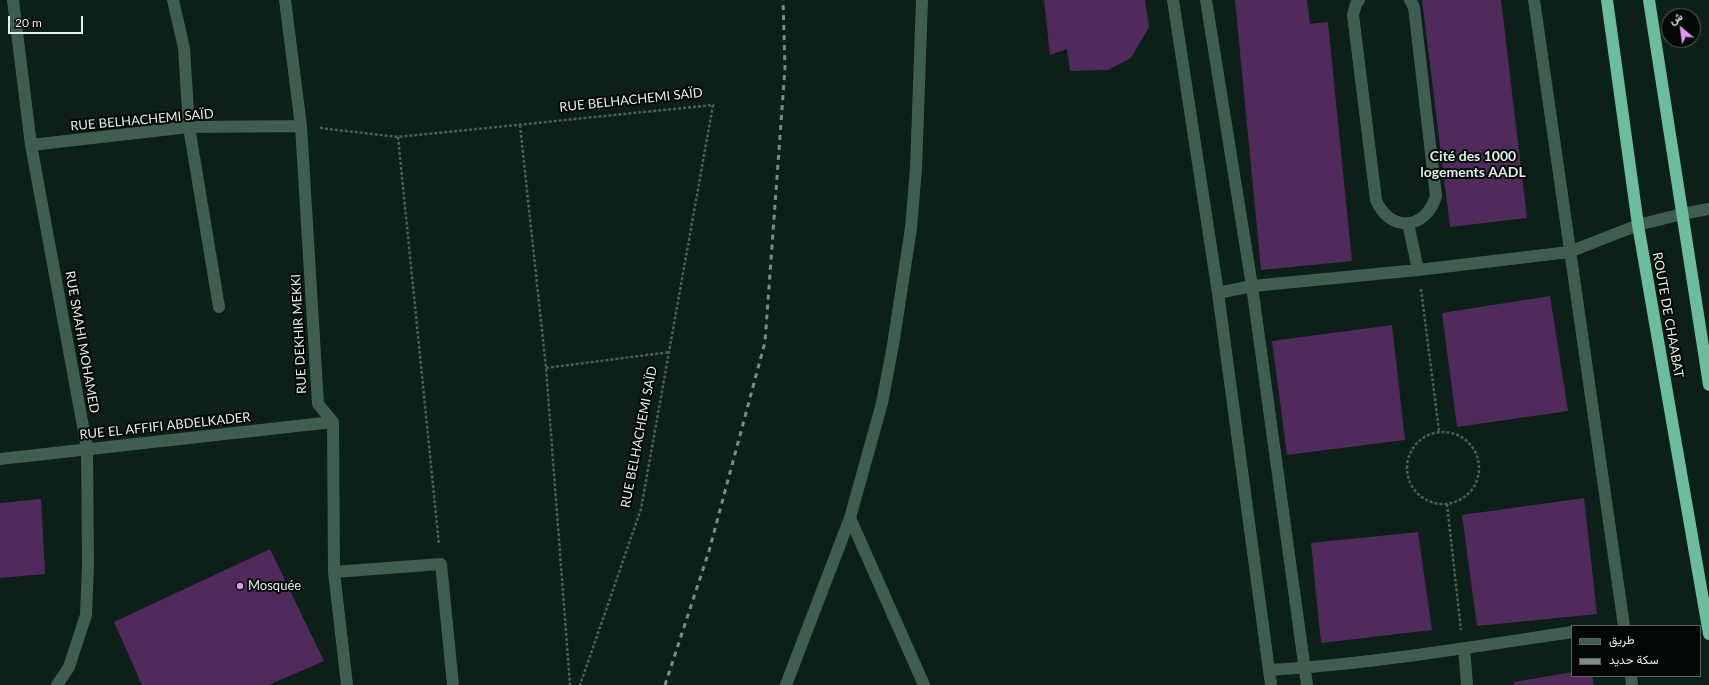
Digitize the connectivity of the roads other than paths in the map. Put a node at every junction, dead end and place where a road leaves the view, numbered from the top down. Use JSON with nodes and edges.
{"nodes":[{"id":1,"x":13,"y":0,"type":"edge"},
{"id":2,"x":173,"y":0,"type":"edge"},
{"id":3,"x":285,"y":0,"type":"edge"},
{"id":4,"x":922,"y":0,"type":"edge"},
{"id":5,"x":1173,"y":0,"type":"edge"},
{"id":6,"x":1206,"y":0,"type":"edge"},
{"id":7,"x":1359,"y":0,"type":"edge"},
{"id":8,"x":1410,"y":0,"type":"edge"},
{"id":9,"x":1534,"y":0,"type":"edge"},
{"id":10,"x":1607,"y":0,"type":"edge"},
{"id":11,"x":1649,"y":0,"type":"edge"},
{"id":12,"x":301,"y":126,"type":"junction"},
{"id":13,"x":190,"y":127,"type":"junction"},
{"id":14,"x":31,"y":145,"type":"junction"},
{"id":15,"x":1709,"y":209,"type":"edge"},
{"id":16,"x":1682,"y":214,"type":"junction"},
{"id":17,"x":1408,"y":223,"type":"junction"},
{"id":18,"x":1638,"y":225,"type":"junction"},
{"id":19,"x":1570,"y":252,"type":"junction"},
{"id":20,"x":1418,"y":270,"type":"junction"},
{"id":21,"x":1252,"y":286,"type":"junction"},
{"id":22,"x":1218,"y":293,"type":"junction"},
{"id":23,"x":219,"y":307,"type":"dead end"},
{"id":24,"x":1709,"y":386,"type":"edge"},
{"id":25,"x":333,"y":422,"type":"junction"},
{"id":26,"x":87,"y":448,"type":"junction"},
{"id":27,"x":0,"y":460,"type":"edge"},
{"id":28,"x":850,"y":518,"type":"junction"},
{"id":29,"x":334,"y":572,"type":"junction"},
{"id":30,"x":1620,"y":625,"type":"edge"},
{"id":31,"x":1571,"y":632,"type":"edge"},
{"id":32,"x":1709,"y":634,"type":"edge"},
{"id":33,"x":1464,"y":648,"type":"junction"},
{"id":34,"x":1305,"y":668,"type":"junction"},
{"id":35,"x":1269,"y":670,"type":"junction"},
{"id":36,"x":57,"y":685,"type":"edge"},
{"id":37,"x":347,"y":685,"type":"edge"},
{"id":38,"x":453,"y":685,"type":"edge"},
{"id":39,"x":786,"y":685,"type":"edge"},
{"id":40,"x":924,"y":685,"type":"edge"},
{"id":41,"x":1271,"y":685,"type":"edge"},
{"id":42,"x":1307,"y":685,"type":"edge"},
{"id":43,"x":1467,"y":685,"type":"edge"}],
"edges":[{"from":1,"to":14,"type":"street","name":"RUE SMAHI MOHAMED"},
{"from":2,"to":13,"type":"street"},
{"from":3,"to":12,"type":"street","name":"RUE DEKHIR MEKKI"},
{"from":4,"to":28,"type":"street"},
{"from":5,"to":22,"type":"street"},
{"from":6,"to":21,"type":"street"},
{"from":7,"to":17,"type":"street"},
{"from":8,"to":17,"type":"street"},
{"from":9,"to":19,"type":"street"},
{"from":10,"to":18,"type":"highway","name":"ROUTE DE CHAABAT"},
{"from":11,"to":16,"type":"highway"},
{"from":12,"to":13,"type":"street","name":"RUE BELHACHEMI SAÏD"},
{"from":12,"to":25,"type":"street","name":"RUE DEKHIR MEKKI"},
{"from":13,"to":14,"type":"street","name":"RUE BELHACHEMI SAÏD"},
{"from":13,"to":23,"type":"street"},
{"from":14,"to":26,"type":"street","name":"RUE SMAHI MOHAMED"},
{"from":15,"to":16,"type":"street"},
{"from":16,"to":18,"type":"street"},
{"from":16,"to":24,"type":"highway"},
{"from":17,"to":20,"type":"street"},
{"from":18,"to":19,"type":"street"},
{"from":18,"to":32,"type":"highway","name":"ROUTE DE CHAABAT"},
{"from":19,"to":20,"type":"street"},
{"from":19,"to":30,"type":"street"},
{"from":20,"to":21,"type":"street"},
{"from":21,"to":22,"type":"street"},
{"from":21,"to":34,"type":"street"},
{"from":22,"to":35,"type":"street"},
{"from":25,"to":26,"type":"street","name":"RUE EL AFFIFI ABDELKADER"},
{"from":25,"to":29,"type":"street"},
{"from":26,"to":27,"type":"street","name":"RUE EL AFFIFI ABDELKADER"},
{"from":26,"to":36,"type":"street","name":"RUE SMAHI MOHAMED"},
{"from":28,"to":39,"type":"street"},
{"from":28,"to":40,"type":"street"},
{"from":29,"to":37,"type":"street"},
{"from":29,"to":38,"type":"street"},
{"from":31,"to":33,"type":"street"},
{"from":33,"to":34,"type":"street"},
{"from":33,"to":43,"type":"street"},
{"from":34,"to":35,"type":"street"},
{"from":34,"to":42,"type":"street"},
{"from":35,"to":41,"type":"street"}]}
